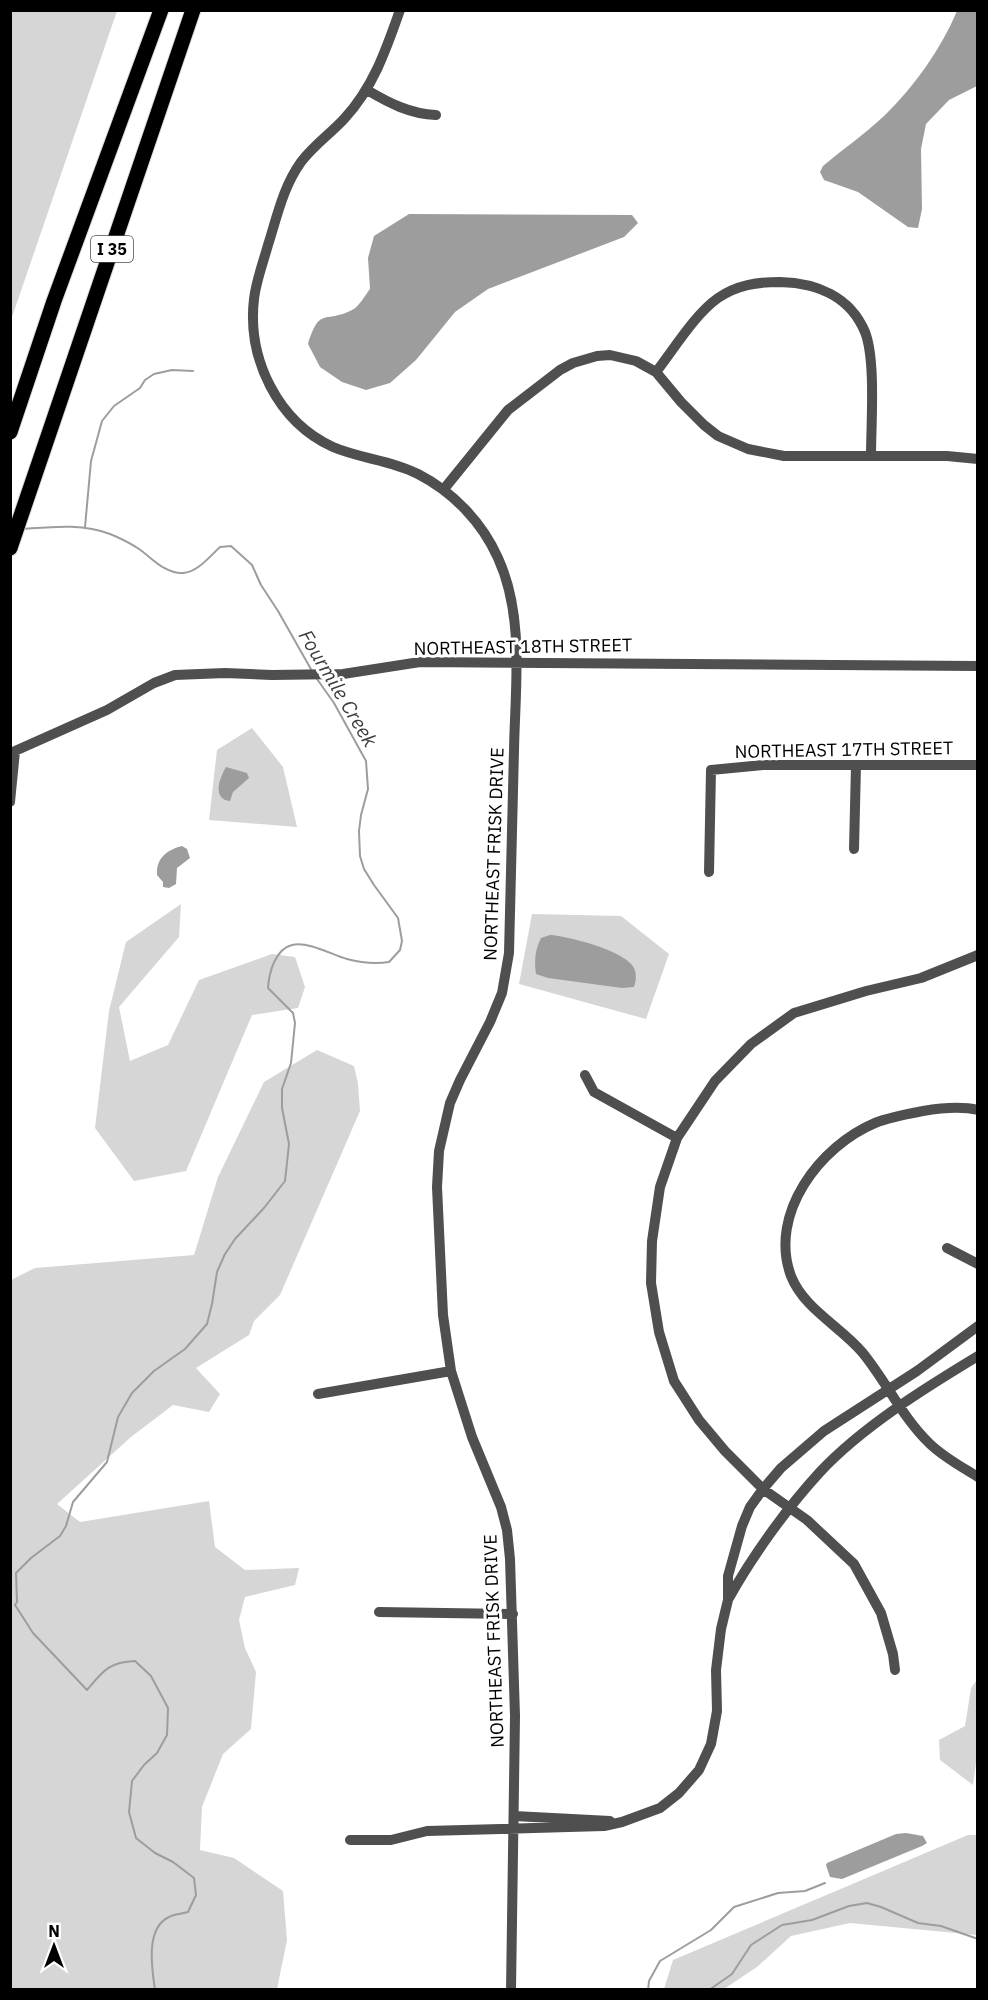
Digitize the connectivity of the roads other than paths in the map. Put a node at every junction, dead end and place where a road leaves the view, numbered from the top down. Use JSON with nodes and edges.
{"nodes":[{"id":1,"x":161,"y":10,"type":"edge"},
{"id":2,"x":193,"y":10,"type":"edge"},
{"id":3,"x":399,"y":10,"type":"edge"},
{"id":4,"x":367,"y":90,"type":"junction"},
{"id":5,"x":436,"y":115,"type":"dead end"},
{"id":6,"x":656,"y":372,"type":"junction"},
{"id":7,"x":10,"y":432,"type":"edge"},
{"id":8,"x":871,"y":456,"type":"junction"},
{"id":9,"x":978,"y":459,"type":"edge"},
{"id":10,"x":444,"y":489,"type":"junction"},
{"id":11,"x":10,"y":548,"type":"edge"},
{"id":12,"x":516,"y":662,"type":"junction"},
{"id":13,"x":978,"y":666,"type":"edge"},
{"id":14,"x":856,"y":765,"type":"junction"},
{"id":15,"x":978,"y":765,"type":"edge"},
{"id":16,"x":10,"y":802,"type":"edge"},
{"id":17,"x":854,"y":849,"type":"dead end"},
{"id":18,"x":710,"y":872,"type":"dead end"},
{"id":19,"x":978,"y":955,"type":"edge"},
{"id":20,"x":585,"y":1075,"type":"dead end"},
{"id":21,"x":978,"y":1110,"type":"edge"},
{"id":22,"x":677,"y":1138,"type":"junction"},
{"id":23,"x":947,"y":1248,"type":"dead end"},
{"id":24,"x":978,"y":1264,"type":"edge"},
{"id":25,"x":978,"y":1326,"type":"edge"},
{"id":26,"x":978,"y":1356,"type":"edge"},
{"id":27,"x":451,"y":1371,"type":"junction"},
{"id":28,"x":890,"y":1390,"type":"junction"},
{"id":29,"x":318,"y":1394,"type":"dead end"},
{"id":30,"x":901,"y":1405,"type":"junction"},
{"id":31,"x":978,"y":1477,"type":"edge"},
{"id":32,"x":763,"y":1489,"type":"junction"},
{"id":33,"x":791,"y":1508,"type":"junction"},
{"id":34,"x":728,"y":1600,"type":"junction"},
{"id":35,"x":379,"y":1612,"type":"dead end"},
{"id":36,"x":513,"y":1614,"type":"junction"},
{"id":37,"x":895,"y":1670,"type":"dead end"},
{"id":38,"x":514,"y":1816,"type":"junction"},
{"id":39,"x":622,"y":1822,"type":"junction"},
{"id":40,"x":514,"y":1829,"type":"junction"},
{"id":41,"x":351,"y":1840,"type":"dead end"},
{"id":42,"x":511,"y":1989,"type":"edge"}],
"edges":[{"from":1,"to":7,"type":"highway","number":"I 35"},
{"from":2,"to":11,"type":"highway","number":"I 35"},
{"from":3,"to":4,"type":"street","name":"NORTHEAST FRISK DRIVE"},
{"from":4,"to":5,"type":"street"},
{"from":4,"to":10,"type":"street","name":"NORTHEAST FRISK DRIVE"},
{"from":6,"to":8,"type":"street"},
{"from":6,"to":8,"type":"street"},
{"from":6,"to":10,"type":"street"},
{"from":8,"to":9,"type":"street"},
{"from":10,"to":12,"type":"street","name":"NORTHEAST FRISK DRIVE"},
{"from":12,"to":13,"type":"street","name":"NORTHEAST 18TH STREET"},
{"from":12,"to":16,"type":"street","name":"NORTHEAST 18TH STREET"},
{"from":12,"to":27,"type":"street","name":"NORTHEAST FRISK DRIVE"},
{"from":14,"to":15,"type":"street","name":"NORTHEAST 17TH STREET"},
{"from":14,"to":17,"type":"street"},
{"from":14,"to":18,"type":"street","name":"NORTHEAST 17TH STREET"},
{"from":19,"to":22,"type":"street"},
{"from":20,"to":22,"type":"street"},
{"from":21,"to":28,"type":"street"},
{"from":22,"to":32,"type":"street"},
{"from":23,"to":24,"type":"street"},
{"from":25,"to":28,"type":"street"},
{"from":26,"to":30,"type":"street"},
{"from":27,"to":29,"type":"street"},
{"from":27,"to":36,"type":"street","name":"NORTHEAST FRISK DRIVE"},
{"from":28,"to":30,"type":"street"},
{"from":28,"to":32,"type":"street"},
{"from":30,"to":31,"type":"street"},
{"from":30,"to":33,"type":"street"},
{"from":32,"to":33,"type":"street"},
{"from":32,"to":34,"type":"street"},
{"from":33,"to":34,"type":"street"},
{"from":33,"to":37,"type":"street"},
{"from":34,"to":39,"type":"street"},
{"from":35,"to":36,"type":"street"},
{"from":36,"to":38,"type":"street","name":"NORTHEAST FRISK DRIVE"},
{"from":38,"to":39,"type":"street"},
{"from":38,"to":40,"type":"street","name":"NORTHEAST FRISK DRIVE"},
{"from":39,"to":40,"type":"street"},
{"from":40,"to":41,"type":"street"},
{"from":40,"to":42,"type":"street","name":"NORTHEAST FRISK DRIVE"}]}
